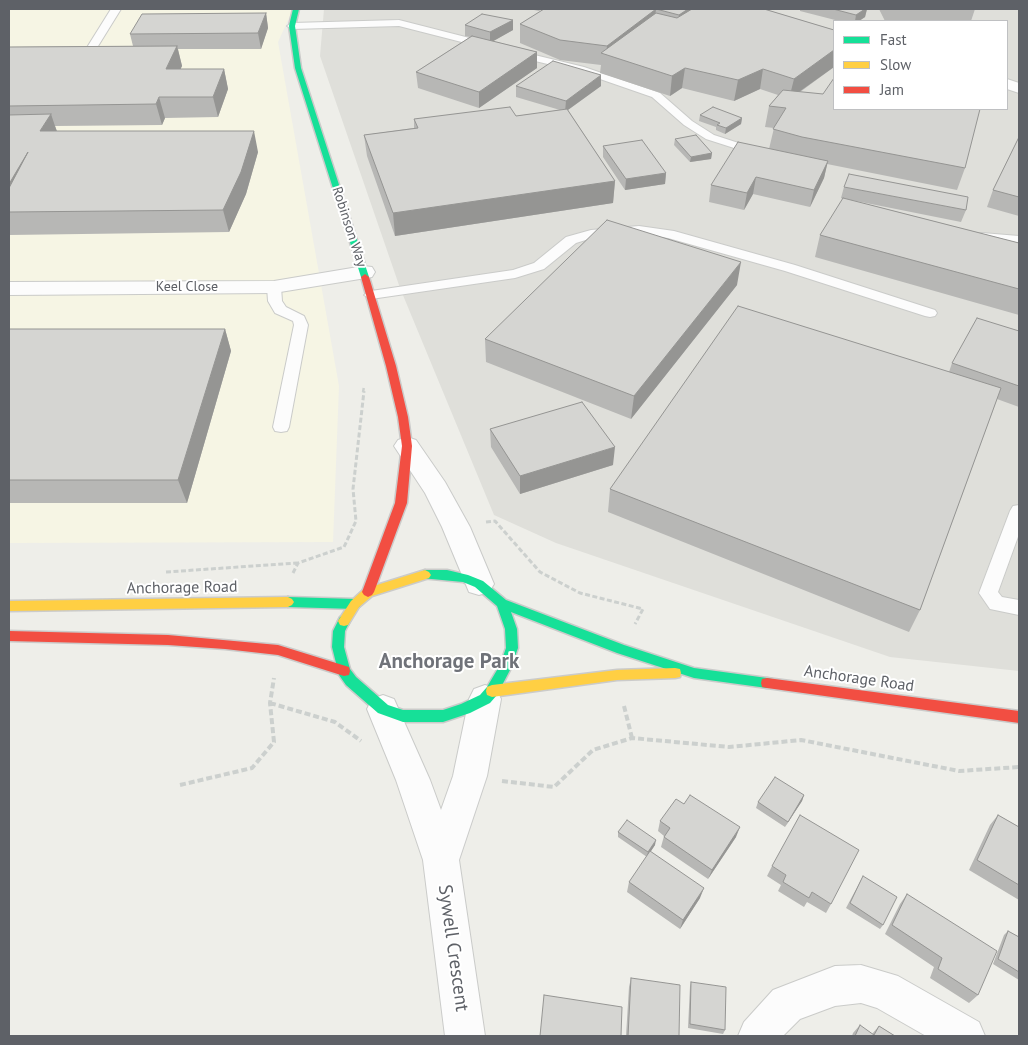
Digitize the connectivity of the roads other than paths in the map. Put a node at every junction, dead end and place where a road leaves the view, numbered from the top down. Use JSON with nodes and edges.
{"nodes":[{"id":1,"x":116,"y":9,"type":"edge"},
{"id":2,"x":296,"y":9,"type":"edge"},
{"id":3,"x":292,"y":26,"type":"junction"},
{"id":4,"x":91,"y":49,"type":"edge"},
{"id":5,"x":766,"y":156,"type":"edge"},
{"id":6,"x":972,"y":235,"type":"edge"},
{"id":7,"x":1019,"y":240,"type":"edge"},
{"id":8,"x":364,"y":272,"type":"junction"},
{"id":9,"x":274,"y":287,"type":"junction"},
{"id":10,"x":9,"y":289,"type":"edge"},
{"id":11,"x":371,"y":295,"type":"junction"},
{"id":12,"x":930,"y":313,"type":"dead end"},
{"id":13,"x":281,"y":427,"type":"dead end"},
{"id":14,"x":407,"y":446,"type":"junction"},
{"id":15,"x":1019,"y":511,"type":"edge"},
{"id":16,"x":479,"y":584,"type":"junction"},
{"id":17,"x":368,"y":592,"type":"junction"},
{"id":18,"x":502,"y":603,"type":"junction"},
{"id":19,"x":355,"y":604,"type":"junction"},
{"id":20,"x":9,"y":606,"type":"edge"},
{"id":21,"x":1019,"y":607,"type":"edge"},
{"id":22,"x":9,"y":636,"type":"edge"},
{"id":23,"x":344,"y":671,"type":"junction"},
{"id":24,"x":694,"y":673,"type":"junction"},
{"id":25,"x":489,"y":695,"type":"junction"},
{"id":26,"x":383,"y":709,"type":"junction"},
{"id":27,"x":1019,"y":717,"type":"edge"},
{"id":28,"x":441,"y":860,"type":"junction"},
{"id":29,"x":465,"y":1036,"type":"edge"},
{"id":30,"x":758,"y":1036,"type":"edge"},
{"id":31,"x":965,"y":1036,"type":"edge"}],
"edges":[{"from":1,"to":4,"type":"lane"},
{"from":2,"to":3,"type":"street","name":"Robinson Way"},
{"from":3,"to":5,"type":"lane"},
{"from":3,"to":8,"type":"street","name":"Robinson Way"},
{"from":6,"to":7,"type":"lane"},
{"from":8,"to":9,"type":"street","name":"Keel Close"},
{"from":8,"to":11,"type":"street","name":"Robinson Way"},
{"from":9,"to":10,"type":"street","name":"Keel Close"},
{"from":9,"to":13,"type":"lane"},
{"from":11,"to":12,"type":"lane"},
{"from":11,"to":14,"type":"street","name":"Robinson Way"},
{"from":14,"to":16,"type":"street","name":"Robinson Way"},
{"from":14,"to":17,"type":"street","name":"Robinson Way"},
{"from":15,"to":21,"type":"lane"},
{"from":16,"to":17,"type":"street"},
{"from":16,"to":18,"type":"street"},
{"from":17,"to":19,"type":"street"},
{"from":18,"to":24,"type":"street","name":"Anchorage Road"},
{"from":18,"to":25,"type":"street"},
{"from":19,"to":20,"type":"street","name":"Anchorage Road"},
{"from":19,"to":23,"type":"street"},
{"from":22,"to":23,"type":"street"},
{"from":23,"to":26,"type":"street"},
{"from":24,"to":25,"type":"street","name":"Anchorage Road"},
{"from":24,"to":27,"type":"street","name":"Anchorage Road"},
{"from":25,"to":26,"type":"street"},
{"from":25,"to":28,"type":"street","name":"Sywell Crescent"},
{"from":26,"to":28,"type":"street","name":"Sywell Crescent"},
{"from":28,"to":29,"type":"street","name":"Sywell Crescent"},
{"from":30,"to":31,"type":"street"}]}
